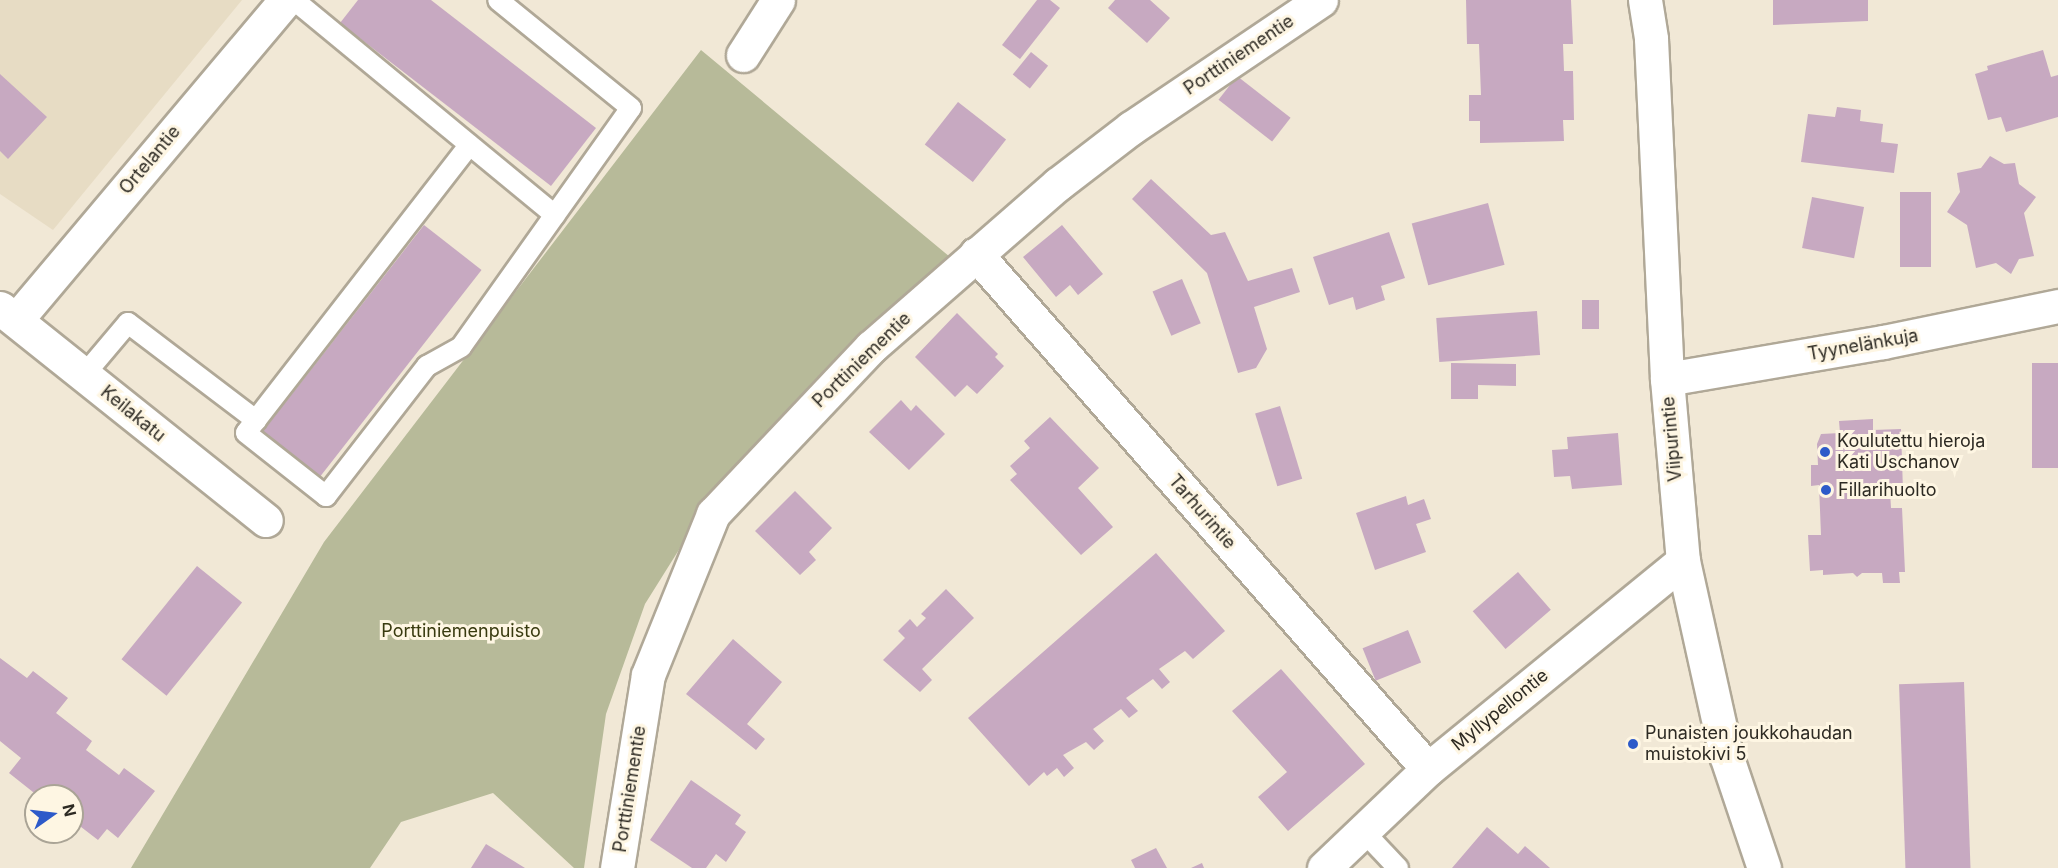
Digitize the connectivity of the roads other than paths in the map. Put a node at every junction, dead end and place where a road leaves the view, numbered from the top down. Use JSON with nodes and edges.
{"nodes":[{"id":1,"x":285,"y":0,"type":"edge"},
{"id":2,"x":294,"y":0,"type":"edge"},
{"id":3,"x":498,"y":0,"type":"edge"},
{"id":4,"x":778,"y":0,"type":"edge"},
{"id":5,"x":1321,"y":0,"type":"edge"},
{"id":6,"x":1645,"y":0,"type":"edge"},
{"id":7,"x":743,"y":55,"type":"dead end"},
{"id":8,"x":469,"y":145,"type":"junction"},
{"id":9,"x":555,"y":214,"type":"junction"},
{"id":10,"x":976,"y":254,"type":"junction"},
{"id":11,"x":2058,"y":306,"type":"edge"},
{"id":12,"x":8,"y":314,"type":"edge"},
{"id":13,"x":84,"y":375,"type":"junction"},
{"id":14,"x":1667,"y":379,"type":"junction"},
{"id":15,"x":256,"y":420,"type":"junction"},
{"id":16,"x":266,"y":520,"type":"dead end"},
{"id":17,"x":1683,"y":561,"type":"junction"},
{"id":18,"x":1428,"y":769,"type":"junction"},
{"id":19,"x":1363,"y":831,"type":"junction"},
{"id":20,"x":617,"y":868,"type":"edge"},
{"id":21,"x":1324,"y":868,"type":"edge"},
{"id":22,"x":1398,"y":868,"type":"edge"},
{"id":23,"x":1764,"y":868,"type":"edge"}],
"edges":[{"from":1,"to":12,"type":"street","name":"Ortelantie"},
{"from":2,"to":8,"type":"lane"},
{"from":3,"to":9,"type":"lane"},
{"from":4,"to":7,"type":"street"},
{"from":5,"to":10,"type":"street","name":"Porttiniementie"},
{"from":6,"to":14,"type":"street","name":"Viipurintie"},
{"from":8,"to":9,"type":"lane"},
{"from":8,"to":15,"type":"lane"},
{"from":9,"to":15,"type":"lane"},
{"from":10,"to":18,"type":"street","name":"Tarhurintie"},
{"from":10,"to":20,"type":"street","name":"Porttiniementie"},
{"from":11,"to":14,"type":"street","name":"Tyynelänkuja"},
{"from":12,"to":13,"type":"street","name":"Keilakatu"},
{"from":13,"to":15,"type":"lane"},
{"from":13,"to":16,"type":"street","name":"Keilakatu"},
{"from":14,"to":17,"type":"street","name":"Viipurintie"},
{"from":17,"to":18,"type":"street","name":"Myllypellontie"},
{"from":17,"to":23,"type":"street","name":"Viipurintie"},
{"from":18,"to":19,"type":"street","name":"Myllypellontie"},
{"from":19,"to":21,"type":"street","name":"Myllypellontie"},
{"from":19,"to":22,"type":"lane"}]}
